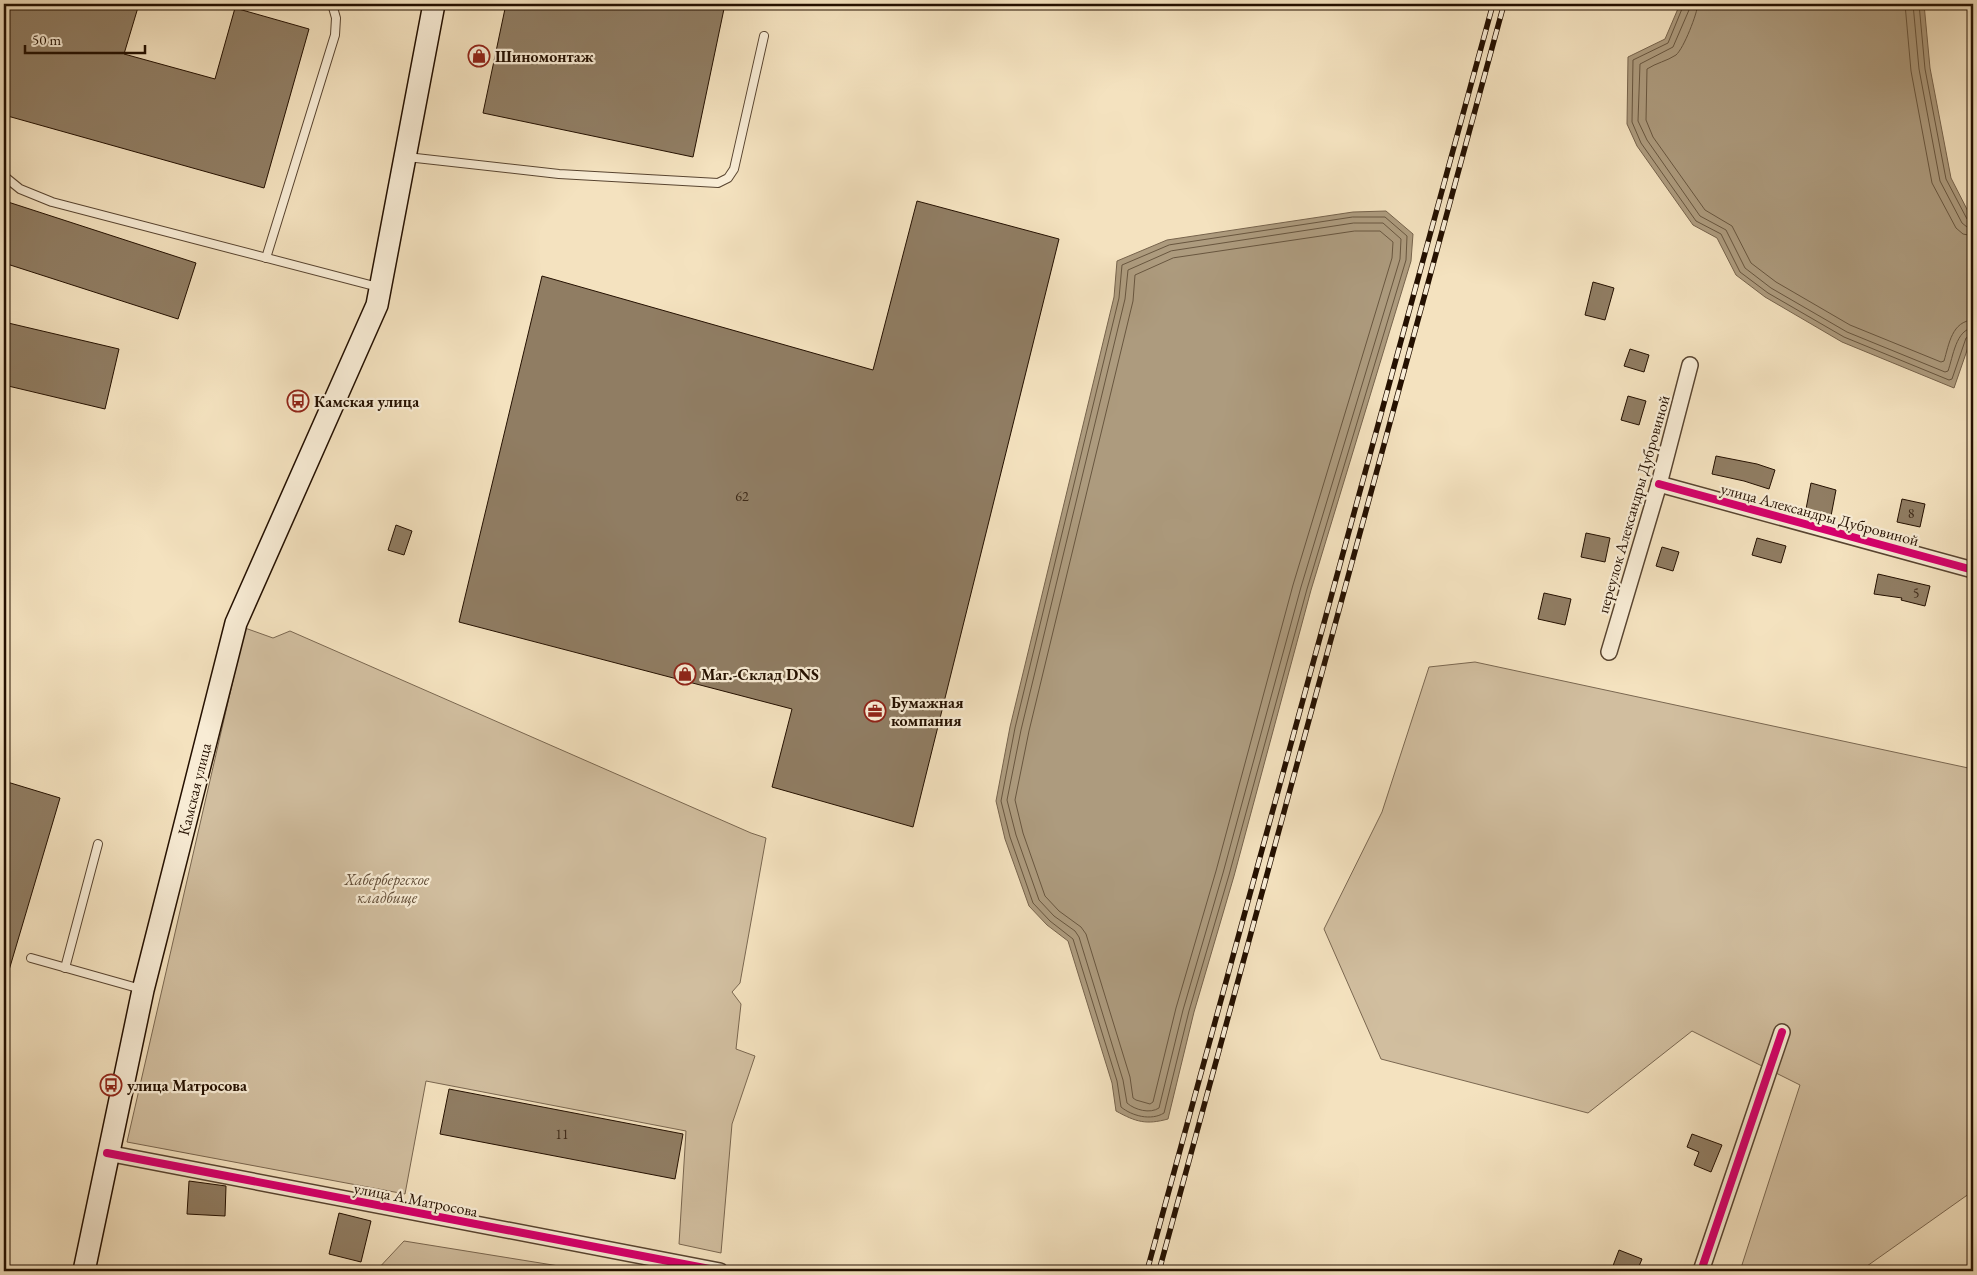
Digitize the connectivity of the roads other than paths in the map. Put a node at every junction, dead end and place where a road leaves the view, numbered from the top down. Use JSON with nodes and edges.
{"nodes":[{"id":1,"x":332,"y":4,"type":"edge"},
{"id":2,"x":434,"y":4,"type":"edge"},
{"id":3,"x":764,"y":36,"type":"dead end"},
{"id":4,"x":405,"y":157,"type":"junction"},
{"id":5,"x":4,"y":176,"type":"edge"},
{"id":6,"x":266,"y":258,"type":"junction"},
{"id":7,"x":380,"y":287,"type":"junction"},
{"id":8,"x":1690,"y":365,"type":"dead end"},
{"id":9,"x":1659,"y":484,"type":"junction"},
{"id":10,"x":1973,"y":570,"type":"edge"},
{"id":11,"x":1609,"y":652,"type":"dead end"},
{"id":12,"x":98,"y":844,"type":"dead end"},
{"id":13,"x":31,"y":958,"type":"dead end"},
{"id":14,"x":65,"y":968,"type":"junction"},
{"id":15,"x":143,"y":990,"type":"junction"},
{"id":16,"x":1782,"y":1032,"type":"dead end"},
{"id":17,"x":107,"y":1153,"type":"junction"},
{"id":18,"x":84,"y":1271,"type":"edge"},
{"id":19,"x":720,"y":1271,"type":"edge"},
{"id":20,"x":1701,"y":1271,"type":"edge"}],
"edges":[{"from":1,"to":6,"type":"lane"},
{"from":2,"to":4,"type":"main road","name":"Камская улица"},
{"from":3,"to":4,"type":"lane"},
{"from":4,"to":7,"type":"main road","name":"Камская улица"},
{"from":5,"to":6,"type":"lane"},
{"from":6,"to":7,"type":"lane"},
{"from":7,"to":15,"type":"main road","name":"Камская улица"},
{"from":8,"to":9,"type":"street","name":"переулок Александры Дубровиной"},
{"from":9,"to":10,"type":"street","name":"улица Александры Дубровиной"},
{"from":9,"to":11,"type":"street","name":"переулок Александры Дубровиной"},
{"from":12,"to":14,"type":"lane"},
{"from":13,"to":14,"type":"lane"},
{"from":14,"to":15,"type":"lane"},
{"from":15,"to":17,"type":"main road","name":"Камская улица"},
{"from":16,"to":20,"type":"street"},
{"from":17,"to":18,"type":"main road","name":"Камская улица"},
{"from":17,"to":19,"type":"street","name":"улица А.Матросова"}]}
